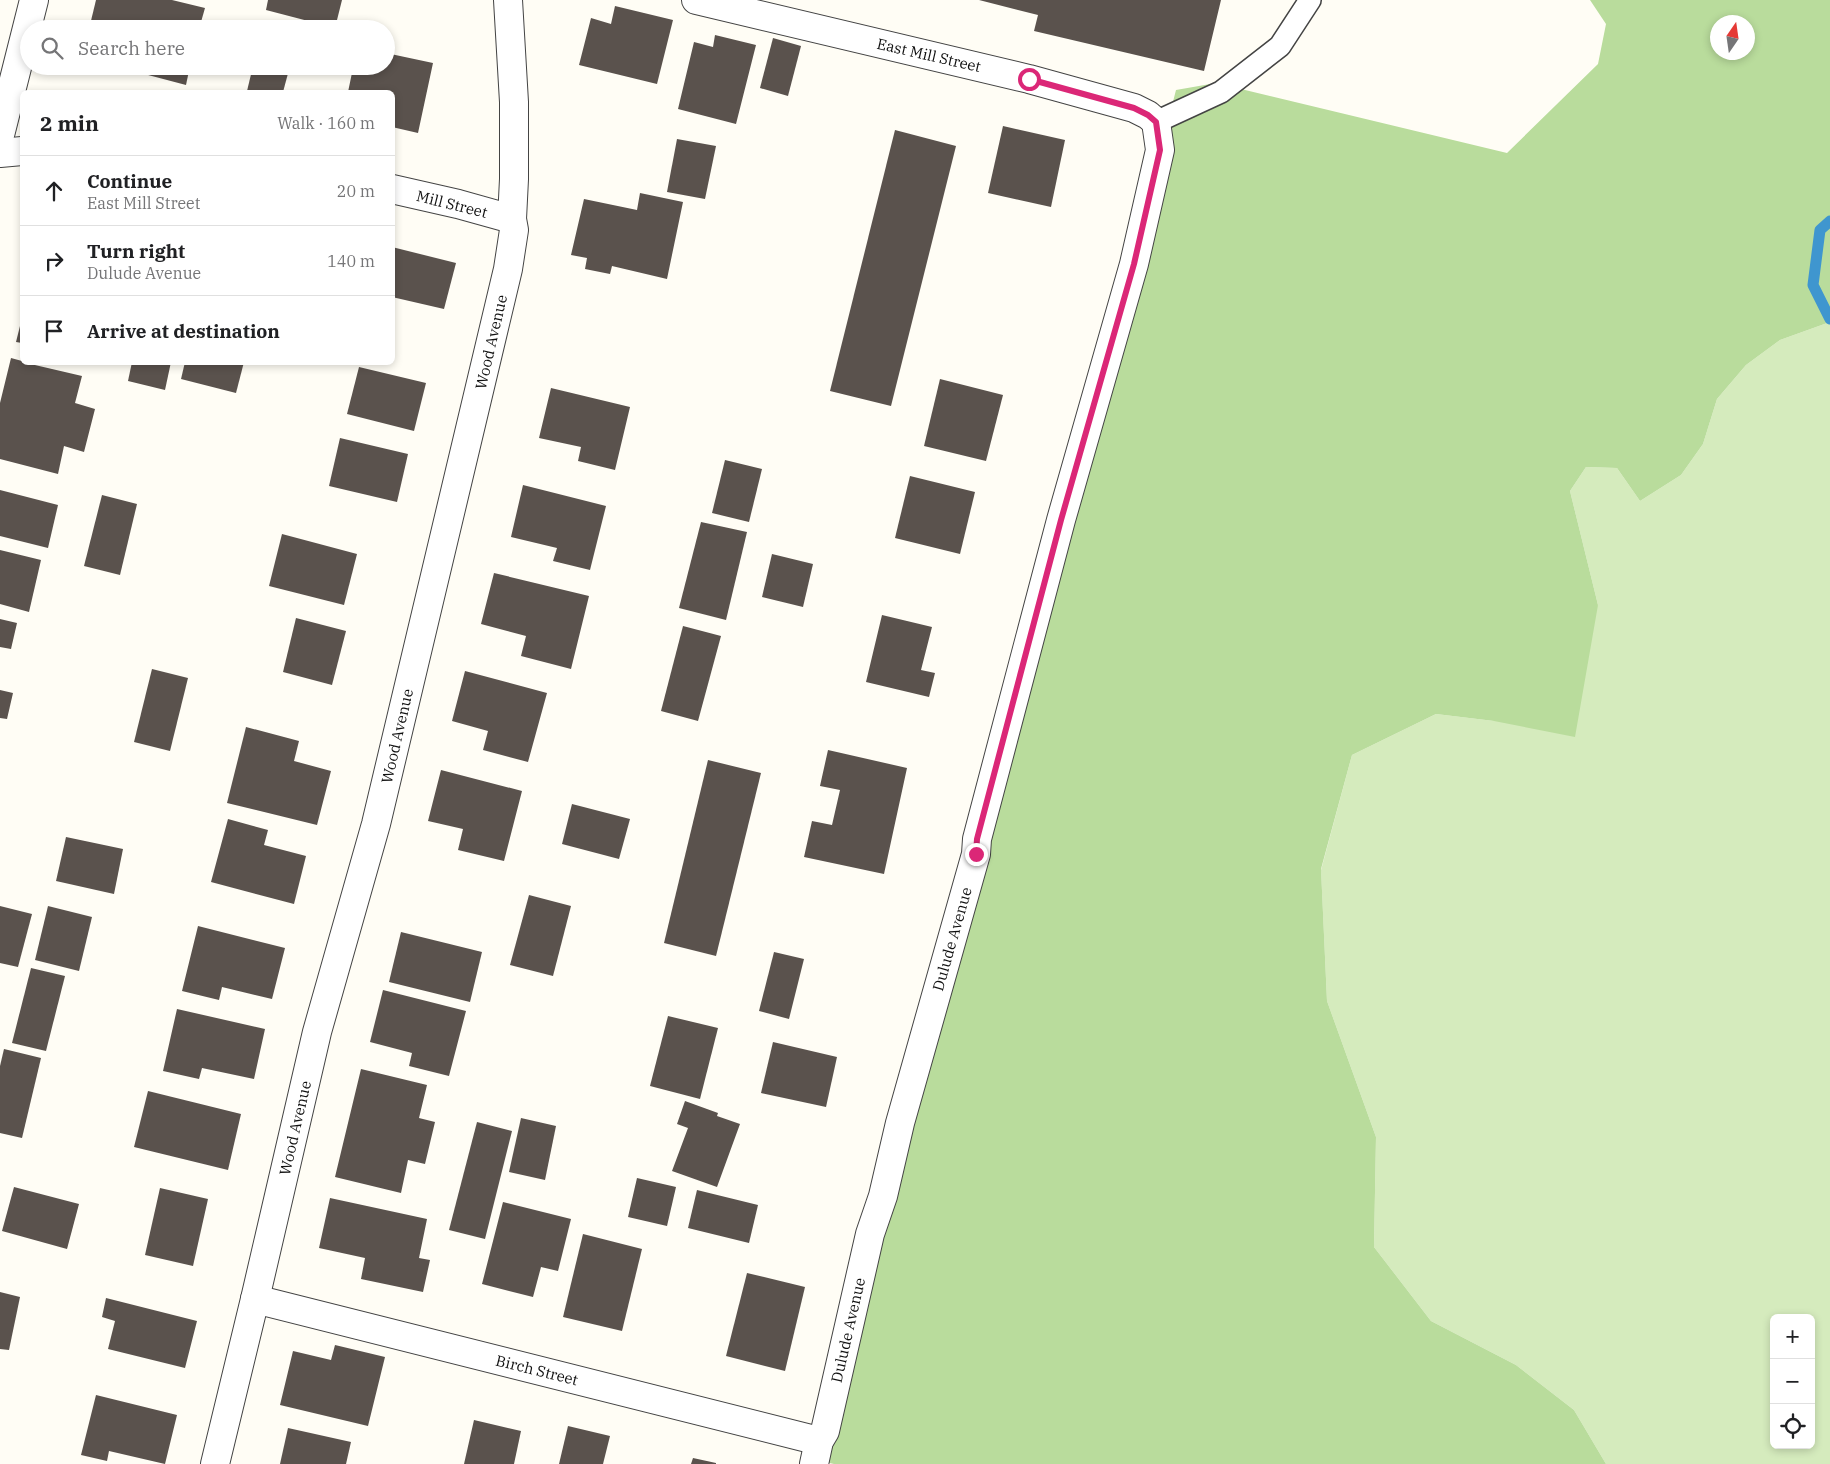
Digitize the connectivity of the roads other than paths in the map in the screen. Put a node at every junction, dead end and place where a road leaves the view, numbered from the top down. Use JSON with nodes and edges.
{"nodes":[{"id":1,"x":34,"y":0,"type":"edge"},
{"id":2,"x":508,"y":0,"type":"edge"},
{"id":3,"x":696,"y":0,"type":"edge"},
{"id":4,"x":1310,"y":0,"type":"edge"},
{"id":5,"x":29,"y":20,"type":"edge"},
{"id":6,"x":20,"y":56,"type":"edge"},
{"id":7,"x":1156,"y":122,"type":"junction"},
{"id":8,"x":0,"y":135,"type":"edge"},
{"id":9,"x":20,"y":151,"type":"edge"},
{"id":10,"x":0,"y":153,"type":"edge"},
{"id":11,"x":395,"y":190,"type":"edge"},
{"id":12,"x":512,"y":219,"type":"junction"},
{"id":13,"x":256,"y":1299,"type":"junction"},
{"id":14,"x":816,"y":1453,"type":"edge"},
{"id":15,"x":215,"y":1464,"type":"edge"}],
"edges":[{"from":1,"to":5,"type":"street"},
{"from":2,"to":12,"type":"street","name":"Wood Avenue"},
{"from":3,"to":7,"type":"street","name":"East Mill Street"},
{"from":4,"to":7,"type":"lane"},
{"from":6,"to":8,"type":"street"},
{"from":7,"to":14,"type":"street","name":"Dulude Avenue"},
{"from":9,"to":10,"type":"street"},
{"from":11,"to":12,"type":"street","name":"Mill Street"},
{"from":12,"to":13,"type":"street","name":"Wood Avenue"},
{"from":13,"to":14,"type":"street","name":"Birch Street"},
{"from":13,"to":15,"type":"street","name":"Wood Avenue"}]}
